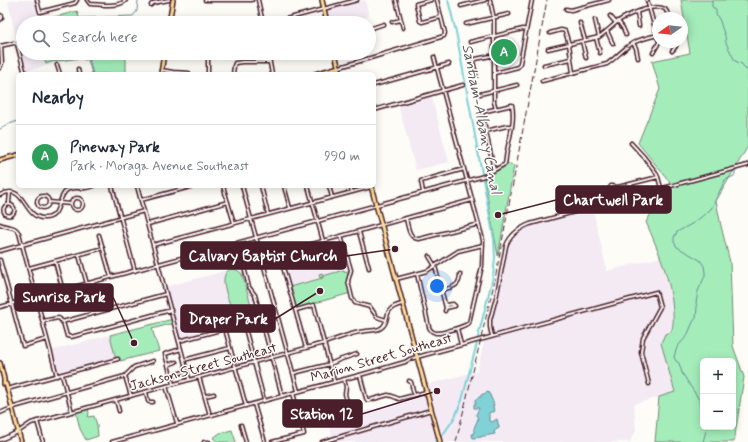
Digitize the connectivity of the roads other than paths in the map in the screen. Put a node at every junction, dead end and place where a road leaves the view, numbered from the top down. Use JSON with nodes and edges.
{"nodes":[{"id":1,"x":37,"y":0,"type":"edge"},
{"id":2,"x":77,"y":0,"type":"edge"},
{"id":3,"x":87,"y":0,"type":"edge"},
{"id":4,"x":126,"y":0,"type":"edge"},
{"id":5,"x":169,"y":0,"type":"edge"},
{"id":6,"x":172,"y":0,"type":"edge"},
{"id":7,"x":205,"y":0,"type":"edge"},
{"id":8,"x":252,"y":0,"type":"edge"},
{"id":9,"x":258,"y":0,"type":"edge"},
{"id":10,"x":322,"y":0,"type":"edge"},
{"id":11,"x":357,"y":0,"type":"edge"},
{"id":12,"x":396,"y":0,"type":"edge"},
{"id":13,"x":432,"y":0,"type":"edge"},
{"id":14,"x":437,"y":0,"type":"edge"},
{"id":15,"x":485,"y":0,"type":"edge"},
{"id":16,"x":490,"y":0,"type":"edge"},
{"id":17,"x":532,"y":0,"type":"edge"},
{"id":18,"x":609,"y":0,"type":"edge"},
{"id":19,"x":597,"y":1,"type":"edge"},
{"id":20,"x":648,"y":1,"type":"edge"},
{"id":21,"x":151,"y":5,"type":"dead end"},
{"id":22,"x":461,"y":6,"type":"dead end"},
{"id":23,"x":650,"y":8,"type":"junction"},
{"id":24,"x":324,"y":9,"type":"junction"},
{"id":25,"x":566,"y":9,"type":"dead end"},
{"id":26,"x":636,"y":12,"type":"junction"},
{"id":27,"x":667,"y":12,"type":"edge"},
{"id":28,"x":509,"y":14,"type":"dead end"},
{"id":29,"x":0,"y":15,"type":"edge"},
{"id":30,"x":652,"y":15,"type":"edge"},
{"id":31,"x":170,"y":16,"type":"edge"},
{"id":32,"x":261,"y":16,"type":"edge"},
{"id":33,"x":298,"y":16,"type":"edge"},
{"id":34,"x":326,"y":16,"type":"edge"},
{"id":35,"x":610,"y":16,"type":"dead end"},
{"id":36,"x":441,"y":17,"type":"junction"},
{"id":37,"x":494,"y":17,"type":"junction"},
{"id":38,"x":0,"y":20,"type":"edge"},
{"id":39,"x":401,"y":20,"type":"junction"},
{"id":40,"x":594,"y":20,"type":"dead end"},
{"id":41,"x":392,"y":22,"type":"dead end"},
{"id":42,"x":617,"y":22,"type":"junction"},
{"id":43,"x":580,"y":23,"type":"dead end"},
{"id":44,"x":384,"y":24,"type":"dead end"},
{"id":45,"x":466,"y":24,"type":"dead end"},
{"id":46,"x":639,"y":26,"type":"dead end"},
{"id":47,"x":376,"y":27,"type":"edge"},
{"id":48,"x":403,"y":28,"type":"dead end"},
{"id":49,"x":526,"y":30,"type":"junction"},
{"id":50,"x":607,"y":31,"type":"junction"},
{"id":51,"x":550,"y":33,"type":"dead end"},
{"id":52,"x":626,"y":35,"type":"dead end"},
{"id":53,"x":495,"y":36,"type":"junction"},
{"id":54,"x":600,"y":37,"type":"junction"},
{"id":55,"x":652,"y":37,"type":"edge"},
{"id":56,"x":596,"y":38,"type":"junction"},
{"id":57,"x":583,"y":41,"type":"junction"},
{"id":58,"x":470,"y":42,"type":"dead end"},
{"id":59,"x":633,"y":43,"type":"junction"},
{"id":60,"x":16,"y":44,"type":"edge"},
{"id":61,"x":569,"y":44,"type":"junction"},
{"id":62,"x":613,"y":44,"type":"dead end"},
{"id":63,"x":0,"y":46,"type":"edge"},
{"id":64,"x":656,"y":48,"type":"edge"},
{"id":65,"x":675,"y":48,"type":"edge"},
{"id":66,"x":548,"y":49,"type":"dead end"},
{"id":67,"x":672,"y":51,"type":"dead end"},
{"id":68,"x":600,"y":53,"type":"dead end"},
{"id":69,"x":653,"y":53,"type":"dead end"},
{"id":70,"x":495,"y":55,"type":"junction"},
{"id":71,"x":376,"y":56,"type":"edge"},
{"id":72,"x":434,"y":57,"type":"dead end"},
{"id":73,"x":586,"y":58,"type":"dead end"},
{"id":74,"x":638,"y":58,"type":"dead end"},
{"id":75,"x":571,"y":59,"type":"junction"},
{"id":76,"x":22,"y":60,"type":"edge"},
{"id":77,"x":163,"y":60,"type":"edge"},
{"id":78,"x":208,"y":60,"type":"edge"},
{"id":79,"x":336,"y":60,"type":"edge"},
{"id":80,"x":362,"y":60,"type":"edge"},
{"id":81,"x":270,"y":62,"type":"joint"},
{"id":82,"x":449,"y":64,"type":"dead end"},
{"id":83,"x":57,"y":65,"type":"dead end"},
{"id":84,"x":544,"y":65,"type":"dead end"},
{"id":85,"x":2,"y":67,"type":"edge"},
{"id":86,"x":338,"y":67,"type":"junction"},
{"id":87,"x":436,"y":68,"type":"junction"},
{"id":88,"x":78,"y":69,"type":"dead end"},
{"id":89,"x":25,"y":72,"type":"edge"},
{"id":90,"x":59,"y":72,"type":"edge"},
{"id":91,"x":79,"y":72,"type":"edge"},
{"id":92,"x":161,"y":72,"type":"edge"},
{"id":93,"x":189,"y":72,"type":"edge"},
{"id":94,"x":208,"y":72,"type":"edge"},
{"id":95,"x":233,"y":72,"type":"edge"},
{"id":96,"x":272,"y":72,"type":"edge"},
{"id":97,"x":321,"y":72,"type":"edge"},
{"id":98,"x":339,"y":72,"type":"edge"},
{"id":99,"x":495,"y":73,"type":"junction"},
{"id":100,"x":573,"y":73,"type":"junction"},
{"id":101,"x":476,"y":75,"type":"dead end"},
{"id":102,"x":542,"y":81,"type":"dead end"},
{"id":103,"x":376,"y":84,"type":"edge"},
{"id":104,"x":463,"y":85,"type":"dead end"},
{"id":105,"x":517,"y":85,"type":"dead end"},
{"id":106,"x":443,"y":90,"type":"junction"},
{"id":107,"x":494,"y":91,"type":"junction"},
{"id":108,"x":480,"y":94,"type":"dead end"},
{"id":109,"x":376,"y":109,"type":"edge"},
{"id":110,"x":496,"y":109,"type":"junction"},
{"id":111,"x":511,"y":126,"type":"junction"},
{"id":112,"x":486,"y":131,"type":"junction"},
{"id":113,"x":631,"y":143,"type":"dead end"},
{"id":114,"x":16,"y":156,"type":"edge"},
{"id":115,"x":0,"y":160,"type":"edge"},
{"id":116,"x":748,"y":165,"type":"edge"},
{"id":117,"x":464,"y":169,"type":"junction"},
{"id":118,"x":494,"y":170,"type":"junction"},
{"id":119,"x":658,"y":177,"type":"junction"},
{"id":120,"x":467,"y":180,"type":"junction"},
{"id":121,"x":72,"y":188,"type":"edge"},
{"id":122,"x":112,"y":188,"type":"edge"},
{"id":123,"x":138,"y":188,"type":"edge"},
{"id":124,"x":186,"y":188,"type":"edge"},
{"id":125,"x":224,"y":188,"type":"edge"},
{"id":126,"x":242,"y":188,"type":"edge"},
{"id":127,"x":262,"y":188,"type":"edge"},
{"id":128,"x":285,"y":188,"type":"edge"},
{"id":129,"x":308,"y":188,"type":"edge"},
{"id":130,"x":330,"y":188,"type":"edge"},
{"id":131,"x":351,"y":188,"type":"edge"},
{"id":132,"x":365,"y":188,"type":"edge"},
{"id":133,"x":372,"y":188,"type":"edge"},
{"id":134,"x":661,"y":188,"type":"junction"},
{"id":135,"x":10,"y":192,"type":"junction"},
{"id":136,"x":352,"y":192,"type":"junction"},
{"id":137,"x":423,"y":192,"type":"junction"},
{"id":138,"x":0,"y":195,"type":"edge"},
{"id":139,"x":332,"y":197,"type":"junction"},
{"id":140,"x":141,"y":200,"type":"junction"},
{"id":141,"x":472,"y":200,"type":"junction"},
{"id":142,"x":49,"y":202,"type":"junction"},
{"id":143,"x":60,"y":202,"type":"junction"},
{"id":144,"x":228,"y":202,"type":"junction"},
{"id":145,"x":312,"y":202,"type":"junction"},
{"id":146,"x":9,"y":204,"type":"junction"},
{"id":147,"x":71,"y":204,"type":"junction"},
{"id":148,"x":606,"y":204,"type":"junction"},
{"id":149,"x":376,"y":205,"type":"junction"},
{"id":150,"x":290,"y":208,"type":"junction"},
{"id":151,"x":144,"y":211,"type":"junction"},
{"id":152,"x":268,"y":214,"type":"junction"},
{"id":153,"x":120,"y":218,"type":"junction"},
{"id":154,"x":250,"y":218,"type":"junction"},
{"id":155,"x":406,"y":218,"type":"junction"},
{"id":156,"x":318,"y":222,"type":"junction"},
{"id":157,"x":234,"y":223,"type":"junction"},
{"id":158,"x":0,"y":224,"type":"edge"},
{"id":159,"x":147,"y":224,"type":"junction"},
{"id":160,"x":479,"y":224,"type":"junction"},
{"id":161,"x":382,"y":225,"type":"junction"},
{"id":162,"x":359,"y":232,"type":"junction"},
{"id":163,"x":99,"y":235,"type":"dead end"},
{"id":164,"x":341,"y":236,"type":"junction"},
{"id":165,"x":256,"y":238,"type":"junction"},
{"id":166,"x":323,"y":241,"type":"junction"},
{"id":167,"x":22,"y":244,"type":"junction"},
{"id":168,"x":483,"y":244,"type":"junction"},
{"id":169,"x":153,"y":245,"type":"junction"},
{"id":170,"x":102,"y":248,"type":"junction"},
{"id":171,"x":0,"y":251,"type":"edge"},
{"id":172,"x":279,"y":253,"type":"junction"},
{"id":173,"x":78,"y":255,"type":"junction"},
{"id":174,"x":429,"y":256,"type":"dead end"},
{"id":175,"x":261,"y":258,"type":"junction"},
{"id":176,"x":0,"y":260,"type":"edge"},
{"id":177,"x":55,"y":261,"type":"junction"},
{"id":178,"x":158,"y":264,"type":"junction"},
{"id":179,"x":435,"y":266,"type":"junction"},
{"id":180,"x":28,"y":268,"type":"junction"},
{"id":181,"x":369,"y":268,"type":"dead end"},
{"id":182,"x":135,"y":271,"type":"junction"},
{"id":183,"x":417,"y":274,"type":"junction"},
{"id":184,"x":460,"y":274,"type":"dead end"},
{"id":185,"x":111,"y":277,"type":"junction"},
{"id":186,"x":396,"y":279,"type":"junction"},
{"id":187,"x":93,"y":282,"type":"junction"},
{"id":188,"x":87,"y":284,"type":"junction"},
{"id":189,"x":442,"y":290,"type":"junction"},
{"id":190,"x":63,"y":291,"type":"junction"},
{"id":191,"x":166,"y":294,"type":"junction"},
{"id":192,"x":98,"y":296,"type":"dead end"},
{"id":193,"x":37,"y":298,"type":"junction"},
{"id":194,"x":12,"y":304,"type":"junction"},
{"id":195,"x":402,"y":304,"type":"junction"},
{"id":196,"x":0,"y":307,"type":"edge"},
{"id":197,"x":445,"y":308,"type":"dead end"},
{"id":198,"x":171,"y":310,"type":"junction"},
{"id":199,"x":296,"y":310,"type":"junction"},
{"id":200,"x":277,"y":315,"type":"junction"},
{"id":201,"x":262,"y":319,"type":"junction"},
{"id":202,"x":386,"y":320,"type":"junction"},
{"id":203,"x":43,"y":321,"type":"junction"},
{"id":204,"x":62,"y":322,"type":"junction"},
{"id":205,"x":244,"y":324,"type":"junction"},
{"id":206,"x":457,"y":328,"type":"junction"},
{"id":207,"x":225,"y":329,"type":"junction"},
{"id":208,"x":492,"y":336,"type":"junction"},
{"id":209,"x":47,"y":339,"type":"junction"},
{"id":210,"x":179,"y":341,"type":"junction"},
{"id":211,"x":324,"y":343,"type":"junction"},
{"id":212,"x":461,"y":345,"type":"junction"},
{"id":213,"x":230,"y":348,"type":"junction"},
{"id":214,"x":306,"y":348,"type":"junction"},
{"id":215,"x":181,"y":349,"type":"junction"},
{"id":216,"x":288,"y":353,"type":"junction"},
{"id":217,"x":357,"y":354,"type":"dead end"},
{"id":218,"x":417,"y":357,"type":"junction"},
{"id":219,"x":272,"y":358,"type":"junction"},
{"id":220,"x":118,"y":359,"type":"dead end"},
{"id":221,"x":184,"y":360,"type":"junction"},
{"id":222,"x":153,"y":361,"type":"dead end"},
{"id":223,"x":176,"y":362,"type":"dead end"},
{"id":224,"x":254,"y":362,"type":"junction"},
{"id":225,"x":0,"y":364,"type":"edge"},
{"id":226,"x":330,"y":364,"type":"junction"},
{"id":227,"x":168,"y":365,"type":"junction"},
{"id":228,"x":235,"y":367,"type":"junction"},
{"id":229,"x":187,"y":371,"type":"junction"},
{"id":230,"x":294,"y":373,"type":"junction"},
{"id":231,"x":62,"y":375,"type":"junction"},
{"id":232,"x":360,"y":375,"type":"junction"},
{"id":233,"x":57,"y":376,"type":"junction"},
{"id":234,"x":126,"y":376,"type":"junction"},
{"id":235,"x":171,"y":376,"type":"junction"},
{"id":236,"x":199,"y":377,"type":"junction"},
{"id":237,"x":189,"y":379,"type":"junction"},
{"id":238,"x":344,"y":379,"type":"junction"},
{"id":239,"x":334,"y":381,"type":"junction"},
{"id":240,"x":409,"y":381,"type":"dead end"},
{"id":241,"x":6,"y":384,"type":"junction"},
{"id":242,"x":173,"y":384,"type":"junction"},
{"id":243,"x":649,"y":384,"type":"dead end"},
{"id":244,"x":0,"y":386,"type":"edge"},
{"id":245,"x":166,"y":386,"type":"junction"},
{"id":246,"x":7,"y":390,"type":"junction"},
{"id":247,"x":298,"y":391,"type":"junction"},
{"id":248,"x":67,"y":392,"type":"junction"},
{"id":249,"x":146,"y":392,"type":"junction"},
{"id":250,"x":426,"y":392,"type":"junction"},
{"id":251,"x":293,"y":393,"type":"junction"},
{"id":252,"x":214,"y":394,"type":"dead end"},
{"id":253,"x":414,"y":395,"type":"junction"},
{"id":254,"x":131,"y":396,"type":"junction"},
{"id":255,"x":205,"y":396,"type":"junction"},
{"id":256,"x":282,"y":396,"type":"junction"},
{"id":257,"x":116,"y":400,"type":"junction"},
{"id":258,"x":264,"y":401,"type":"junction"},
{"id":259,"x":153,"y":402,"type":"dead end"},
{"id":260,"x":254,"y":404,"type":"junction"},
{"id":261,"x":246,"y":406,"type":"junction"},
{"id":262,"x":348,"y":406,"type":"dead end"},
{"id":263,"x":12,"y":408,"type":"junction"},
{"id":264,"x":431,"y":410,"type":"junction"},
{"id":265,"x":119,"y":411,"type":"dead end"},
{"id":266,"x":72,"y":412,"type":"junction"},
{"id":267,"x":0,"y":413,"type":"edge"},
{"id":268,"x":210,"y":415,"type":"junction"},
{"id":269,"x":37,"y":421,"type":"junction"},
{"id":270,"x":177,"y":424,"type":"junction"},
{"id":271,"x":241,"y":425,"type":"dead end"},
{"id":272,"x":18,"y":432,"type":"junction"},
{"id":273,"x":0,"y":440,"type":"edge"},
{"id":274,"x":123,"y":441,"type":"edge"},
{"id":275,"x":21,"y":442,"type":"edge"},
{"id":276,"x":43,"y":442,"type":"edge"},
{"id":277,"x":112,"y":442,"type":"edge"},
{"id":278,"x":204,"y":442,"type":"edge"},
{"id":279,"x":210,"y":442,"type":"edge"},
{"id":280,"x":246,"y":442,"type":"edge"},
{"id":281,"x":265,"y":442,"type":"edge"},
{"id":282,"x":272,"y":442,"type":"edge"},
{"id":283,"x":322,"y":442,"type":"edge"},
{"id":284,"x":440,"y":442,"type":"edge"}],
"edges":[{"from":1,"to":2,"type":"street"},
{"from":3,"to":4,"type":"street"},
{"from":5,"to":21,"type":"street"},
{"from":6,"to":31,"type":"main road"},
{"from":7,"to":8,"type":"street"},
{"from":9,"to":32,"type":"street"},
{"from":10,"to":24,"type":"main road"},
{"from":11,"to":24,"type":"street"},
{"from":12,"to":39,"type":"street"},
{"from":13,"to":36,"type":"street"},
{"from":14,"to":36,"type":"street"},
{"from":15,"to":22,"type":"street"},
{"from":16,"to":37,"type":"street"},
{"from":17,"to":49,"type":"street"},
{"from":18,"to":19,"type":"street"},
{"from":19,"to":25,"type":"street"},
{"from":20,"to":23,"type":"street"},
{"from":23,"to":26,"type":"street"},
{"from":23,"to":27,"type":"street"},
{"from":23,"to":30,"type":"street"},
{"from":24,"to":33,"type":"street"},
{"from":24,"to":34,"type":"main road"},
{"from":26,"to":42,"type":"street"},
{"from":26,"to":46,"type":"street"},
{"from":28,"to":37,"type":"street"},
{"from":29,"to":38,"type":"street"},
{"from":35,"to":42,"type":"street"},
{"from":36,"to":71,"type":"street"},
{"from":37,"to":45,"type":"street"},
{"from":37,"to":53,"type":"street"},
{"from":39,"to":41,"type":"street"},
{"from":39,"to":48,"type":"street"},
{"from":40,"to":54,"type":"street"},
{"from":42,"to":50,"type":"street"},
{"from":42,"to":52,"type":"street"},
{"from":43,"to":57,"type":"street"},
{"from":44,"to":47,"type":"street"},
{"from":49,"to":53,"type":"street"},
{"from":49,"to":99,"type":"street"},
{"from":50,"to":54,"type":"street"},
{"from":50,"to":62,"type":"street"},
{"from":51,"to":61,"type":"street"},
{"from":53,"to":58,"type":"street"},
{"from":53,"to":70,"type":"street"},
{"from":54,"to":56,"type":"street"},
{"from":55,"to":59,"type":"street"},
{"from":56,"to":57,"type":"street"},
{"from":56,"to":68,"type":"street"},
{"from":57,"to":61,"type":"street"},
{"from":57,"to":73,"type":"street"},
{"from":59,"to":74,"type":"street"},
{"from":59,"to":100,"type":"street"},
{"from":60,"to":63,"type":"street"},
{"from":61,"to":66,"type":"street"},
{"from":61,"to":75,"type":"street"},
{"from":63,"to":85,"type":"street"},
{"from":64,"to":69,"type":"street"},
{"from":65,"to":67,"type":"street"},
{"from":70,"to":99,"type":"street"},
{"from":70,"to":101,"type":"street"},
{"from":72,"to":87,"type":"street"},
{"from":75,"to":84,"type":"street"},
{"from":75,"to":100,"type":"street"},
{"from":76,"to":89,"type":"street"},
{"from":77,"to":92,"type":"main road"},
{"from":78,"to":94,"type":"street"},
{"from":79,"to":86,"type":"main road"},
{"from":80,"to":86,"type":"street"},
{"from":81,"to":95,"type":"street"},
{"from":81,"to":96,"type":"street"},
{"from":82,"to":87,"type":"street"},
{"from":83,"to":90,"type":"street"},
{"from":86,"to":97,"type":"main road"},
{"from":86,"to":98,"type":"main road"},
{"from":87,"to":103,"type":"street"},
{"from":87,"to":106,"type":"street"},
{"from":88,"to":91,"type":"street"},
{"from":92,"to":93,"type":"street"},
{"from":99,"to":107,"type":"street"},
{"from":100,"to":102,"type":"street"},
{"from":104,"to":106,"type":"street"},
{"from":105,"to":107,"type":"street"},
{"from":106,"to":109,"type":"street"},
{"from":106,"to":117,"type":"street"},
{"from":107,"to":108,"type":"street"},
{"from":107,"to":110,"type":"street"},
{"from":110,"to":111,"type":"street"},
{"from":110,"to":112,"type":"street"},
{"from":111,"to":112,"type":"street"},
{"from":111,"to":118,"type":"street"},
{"from":112,"to":118,"type":"street"},
{"from":113,"to":119,"type":"street"},
{"from":114,"to":115,"type":"main road"},
{"from":116,"to":134,"type":"street"},
{"from":117,"to":120,"type":"street"},
{"from":117,"to":137,"type":"street"},
{"from":118,"to":120,"type":"street"},
{"from":119,"to":134,"type":"street"},
{"from":119,"to":148,"type":"street"},
{"from":120,"to":137,"type":"street"},
{"from":120,"to":141,"type":"street"},
{"from":121,"to":143,"type":"street"},
{"from":122,"to":153,"type":"street"},
{"from":123,"to":140,"type":"street"},
{"from":124,"to":140,"type":"street"},
{"from":125,"to":144,"type":"street"},
{"from":126,"to":154,"type":"street"},
{"from":127,"to":152,"type":"street"},
{"from":128,"to":150,"type":"street"},
{"from":129,"to":145,"type":"street"},
{"from":130,"to":139,"type":"street"},
{"from":131,"to":136,"type":"street"},
{"from":132,"to":136,"type":"street"},
{"from":133,"to":149,"type":"main road"},
{"from":134,"to":148,"type":"street"},
{"from":135,"to":138,"type":"street"},
{"from":135,"to":143,"type":"street"},
{"from":135,"to":146,"type":"street"},
{"from":136,"to":139,"type":"street"},
{"from":137,"to":149,"type":"street"},
{"from":139,"to":145,"type":"street"},
{"from":140,"to":151,"type":"street"},
{"from":141,"to":155,"type":"street"},
{"from":141,"to":160,"type":"street"},
{"from":142,"to":142,"type":"street"},
{"from":142,"to":143,"type":"street"},
{"from":143,"to":147,"type":"street"},
{"from":144,"to":157,"type":"street"},
{"from":144,"to":159,"type":"street"},
{"from":145,"to":150,"type":"street"},
{"from":145,"to":156,"type":"street"},
{"from":146,"to":146,"type":"street"},
{"from":147,"to":147,"type":"street"},
{"from":148,"to":208,"type":"street"},
{"from":149,"to":156,"type":"street"},
{"from":149,"to":161,"type":"main road"},
{"from":150,"to":152,"type":"street"},
{"from":151,"to":153,"type":"street"},
{"from":151,"to":159,"type":"street"},
{"from":152,"to":154,"type":"street"},
{"from":153,"to":167,"type":"street"},
{"from":153,"to":182,"type":"street"},
{"from":154,"to":157,"type":"street"},
{"from":154,"to":165,"type":"street"},
{"from":155,"to":160,"type":"street"},
{"from":155,"to":161,"type":"street"},
{"from":156,"to":165,"type":"street"},
{"from":156,"to":166,"type":"street"},
{"from":157,"to":169,"type":"street"},
{"from":158,"to":167,"type":"street"},
{"from":159,"to":169,"type":"street"},
{"from":160,"to":168,"type":"street"},
{"from":161,"to":162,"type":"street"},
{"from":161,"to":186,"type":"main road"},
{"from":162,"to":164,"type":"street"},
{"from":162,"to":181,"type":"street"},
{"from":163,"to":170,"type":"street"},
{"from":164,"to":166,"type":"street"},
{"from":164,"to":202,"type":"street"},
{"from":165,"to":175,"type":"street"},
{"from":165,"to":178,"type":"street"},
{"from":166,"to":172,"type":"street"},
{"from":167,"to":171,"type":"street"},
{"from":167,"to":180,"type":"street"},
{"from":168,"to":179,"type":"street"},
{"from":168,"to":206,"type":"street"},
{"from":169,"to":178,"type":"street"},
{"from":170,"to":173,"type":"street"},
{"from":170,"to":185,"type":"street"},
{"from":172,"to":175,"type":"street"},
{"from":172,"to":199,"type":"street"},
{"from":173,"to":177,"type":"street"},
{"from":173,"to":188,"type":"street"},
{"from":174,"to":179,"type":"street"},
{"from":175,"to":200,"type":"street"},
{"from":175,"to":201,"type":"street"},
{"from":176,"to":194,"type":"street"},
{"from":177,"to":180,"type":"street"},
{"from":177,"to":190,"type":"street"},
{"from":178,"to":182,"type":"street"},
{"from":178,"to":191,"type":"street"},
{"from":179,"to":183,"type":"street"},
{"from":179,"to":189,"type":"street"},
{"from":180,"to":193,"type":"street"},
{"from":182,"to":185,"type":"street"},
{"from":183,"to":186,"type":"street"},
{"from":183,"to":206,"type":"street"},
{"from":184,"to":189,"type":"street"},
{"from":185,"to":187,"type":"street"},
{"from":186,"to":195,"type":"main road"},
{"from":187,"to":188,"type":"street"},
{"from":187,"to":192,"type":"street"},
{"from":188,"to":190,"type":"street"},
{"from":189,"to":197,"type":"street"},
{"from":190,"to":193,"type":"street"},
{"from":191,"to":198,"type":"street"},
{"from":191,"to":204,"type":"street"},
{"from":193,"to":194,"type":"street"},
{"from":193,"to":203,"type":"street"},
{"from":194,"to":196,"type":"street"},
{"from":194,"to":209,"type":"street"},
{"from":195,"to":202,"type":"street","name":"Jackson Street Southeast"},
{"from":195,"to":218,"type":"main road"},
{"from":198,"to":204,"type":"street"},
{"from":198,"to":210,"type":"street"},
{"from":199,"to":211,"type":"street"},
{"from":199,"to":214,"type":"street"},
{"from":200,"to":201,"type":"street"},
{"from":200,"to":216,"type":"street"},
{"from":201,"to":205,"type":"street"},
{"from":201,"to":219,"type":"street"},
{"from":202,"to":211,"type":"street","name":"Jackson Street Southeast"},
{"from":203,"to":204,"type":"street"},
{"from":203,"to":209,"type":"street"},
{"from":205,"to":207,"type":"street"},
{"from":205,"to":224,"type":"street"},
{"from":206,"to":212,"type":"street"},
{"from":207,"to":210,"type":"street"},
{"from":207,"to":213,"type":"street"},
{"from":208,"to":212,"type":"street","name":"Marion Street Southeast"},
{"from":208,"to":243,"type":"street","name":"Marion Street Southeast"},
{"from":209,"to":233,"type":"street"},
{"from":210,"to":215,"type":"street"},
{"from":211,"to":214,"type":"street","name":"Jackson Street Southeast"},
{"from":211,"to":226,"type":"street"},
{"from":212,"to":218,"type":"street","name":"Marion Street Southeast"},
{"from":213,"to":221,"type":"street"},
{"from":213,"to":228,"type":"street"},
{"from":214,"to":216,"type":"street","name":"Jackson Street Southeast"},
{"from":215,"to":221,"type":"street"},
{"from":215,"to":227,"type":"street"},
{"from":216,"to":219,"type":"street","name":"Jackson Street Southeast"},
{"from":216,"to":230,"type":"street"},
{"from":217,"to":226,"type":"street"},
{"from":218,"to":232,"type":"street","name":"Marion Street Southeast"},
{"from":218,"to":250,"type":"main road"},
{"from":219,"to":224,"type":"street","name":"Jackson Street Southeast"},
{"from":219,"to":256,"type":"street"},
{"from":220,"to":231,"type":"street"},
{"from":221,"to":229,"type":"street"},
{"from":222,"to":234,"type":"street"},
{"from":223,"to":227,"type":"street"},
{"from":224,"to":228,"type":"street","name":"Jackson Street Southeast"},
{"from":224,"to":258,"type":"street"},
{"from":225,"to":241,"type":"main road"},
{"from":226,"to":230,"type":"street"},
{"from":226,"to":239,"type":"street"},
{"from":227,"to":235,"type":"street"},
{"from":228,"to":236,"type":"street","name":"Jackson Street Southeast"},
{"from":228,"to":261,"type":"street"},
{"from":229,"to":235,"type":"street"},
{"from":229,"to":237,"type":"street"},
{"from":230,"to":247,"type":"street"},
{"from":231,"to":233,"type":"street"},
{"from":231,"to":248,"type":"street"},
{"from":232,"to":238,"type":"street","name":"Marion Street Southeast"},
{"from":232,"to":253,"type":"street"},
{"from":233,"to":246,"type":"street"},
{"from":234,"to":248,"type":"street"},
{"from":234,"to":254,"type":"street"},
{"from":235,"to":242,"type":"street"},
{"from":236,"to":237,"type":"street","name":"Jackson Street Southeast"},
{"from":236,"to":255,"type":"street"},
{"from":237,"to":242,"type":"street","name":"Jackson Street Southeast"},
{"from":238,"to":239,"type":"street","name":"Marion Street Southeast"},
{"from":238,"to":262,"type":"street"},
{"from":239,"to":247,"type":"street","name":"Marion Street Southeast"},
{"from":240,"to":253,"type":"street"},
{"from":241,"to":244,"type":"street"},
{"from":241,"to":246,"type":"main road"},
{"from":242,"to":245,"type":"street","name":"Jackson Street Southeast"},
{"from":245,"to":249,"type":"street","name":"Jackson Street Southeast"},
{"from":245,"to":270,"type":"street"},
{"from":246,"to":263,"type":"main road"},
{"from":247,"to":251,"type":"street","name":"Marion Street Southeast"},
{"from":248,"to":263,"type":"street"},
{"from":248,"to":266,"type":"street"},
{"from":249,"to":254,"type":"street","name":"Jackson Street Southeast"},
{"from":249,"to":259,"type":"street"},
{"from":250,"to":253,"type":"street"},
{"from":250,"to":264,"type":"main road"},
{"from":251,"to":256,"type":"street","name":"Marion Street Southeast"},
{"from":251,"to":282,"type":"street"},
{"from":252,"to":255,"type":"street"},
{"from":254,"to":257,"type":"street","name":"Jackson Street Southeast"},
{"from":255,"to":268,"type":"street"},
{"from":256,"to":258,"type":"street","name":"Marion Street Southeast"},
{"from":257,"to":265,"type":"street"},
{"from":257,"to":266,"type":"street","name":"Jackson Street Southeast"},
{"from":258,"to":260,"type":"street","name":"Marion Street Southeast"},
{"from":260,"to":261,"type":"street","name":"Marion Street Southeast"},
{"from":260,"to":281,"type":"street"},
{"from":261,"to":268,"type":"street","name":"Marion Street Southeast"},
{"from":263,"to":267,"type":"street"},
{"from":263,"to":272,"type":"main road"},
{"from":264,"to":283,"type":"street"},
{"from":264,"to":284,"type":"main road"},
{"from":266,"to":269,"type":"street","name":"Jackson Street Southeast"},
{"from":268,"to":270,"type":"street","name":"Marion Street Southeast"},
{"from":269,"to":272,"type":"street","name":"Jackson Street Southeast"},
{"from":269,"to":276,"type":"street"},
{"from":270,"to":274,"type":"street","name":"Marion Street Southeast"},
{"from":271,"to":280,"type":"street"},
{"from":272,"to":273,"type":"street","name":"Jackson Street Southeast"},
{"from":272,"to":275,"type":"main road"},
{"from":274,"to":277,"type":"street","name":"Marion Street Southeast"},
{"from":278,"to":279,"type":"street"}]}
